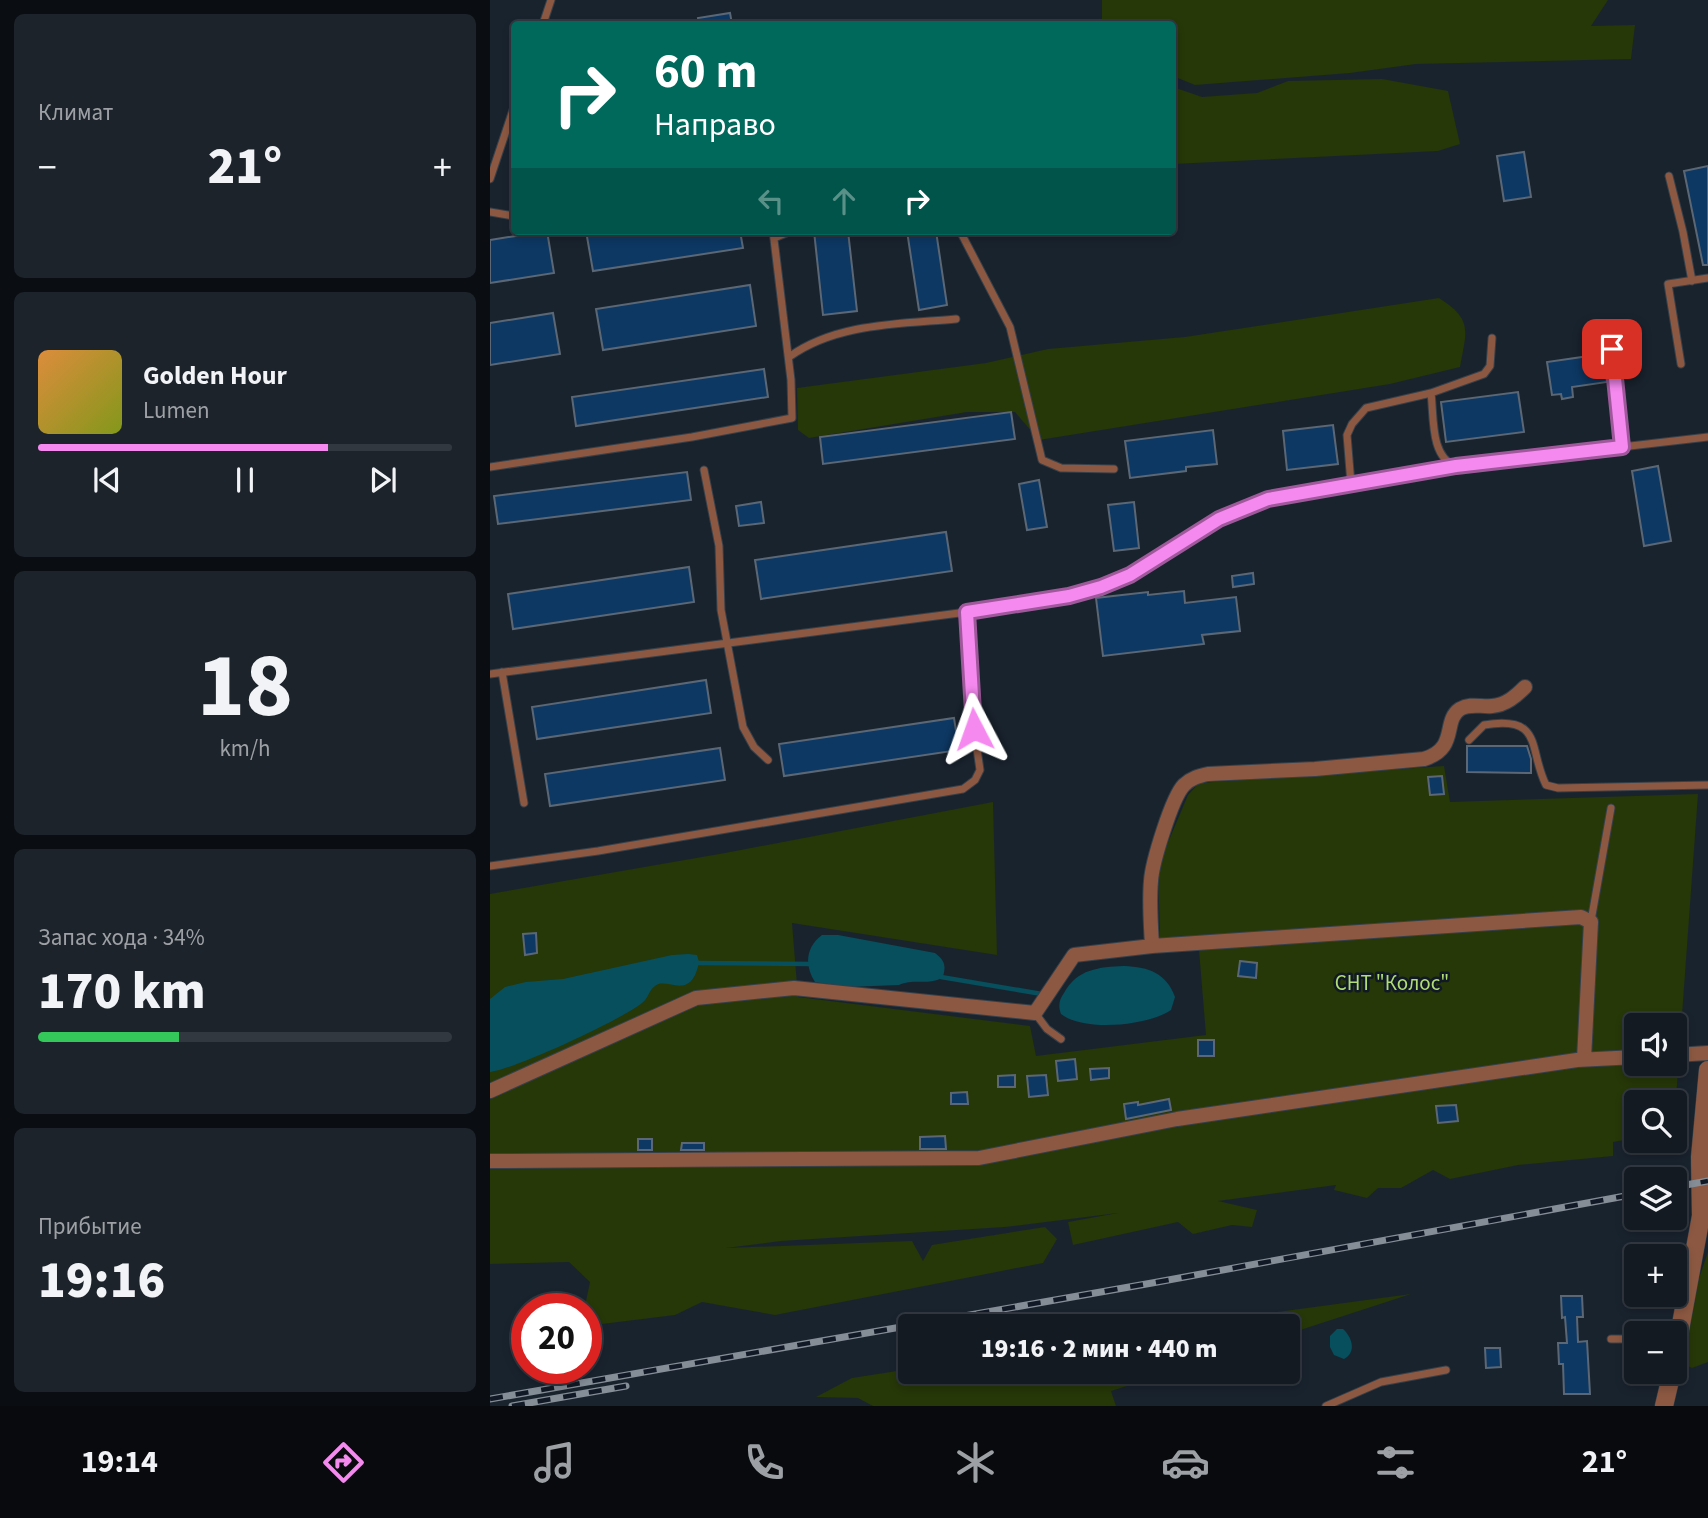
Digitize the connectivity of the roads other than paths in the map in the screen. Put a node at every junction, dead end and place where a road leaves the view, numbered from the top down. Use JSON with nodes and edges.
{"nodes":[{"id":1,"x":551,"y":0,"type":"edge"},
{"id":2,"x":543,"y":21,"type":"edge"},
{"id":3,"x":511,"y":116,"type":"edge"},
{"id":4,"x":1669,"y":176,"type":"dead end"},
{"id":5,"x":490,"y":179,"type":"edge"},
{"id":6,"x":490,"y":212,"type":"edge"},
{"id":7,"x":511,"y":216,"type":"edge"},
{"id":8,"x":774,"y":235,"type":"edge"},
{"id":9,"x":962,"y":235,"type":"edge"},
{"id":10,"x":1708,"y":278,"type":"edge"},
{"id":11,"x":1692,"y":281,"type":"junction"},
{"id":12,"x":956,"y":318,"type":"dead end"},
{"id":13,"x":1492,"y":338,"type":"dead end"},
{"id":14,"x":1612,"y":349,"type":"dead end"},
{"id":15,"x":789,"y":357,"type":"junction"},
{"id":16,"x":1681,"y":364,"type":"dead end"},
{"id":17,"x":1431,"y":393,"type":"junction"},
{"id":18,"x":1708,"y":437,"type":"edge"},
{"id":19,"x":1622,"y":447,"type":"junction"},
{"id":20,"x":1456,"y":466,"type":"junction"},
{"id":21,"x":490,"y":467,"type":"edge"},
{"id":22,"x":1114,"y":469,"type":"dead end"},
{"id":23,"x":704,"y":470,"type":"dead end"},
{"id":24,"x":1351,"y":484,"type":"junction"},
{"id":25,"x":967,"y":612,"type":"junction"},
{"id":26,"x":727,"y":644,"type":"junction"},
{"id":27,"x":502,"y":672,"type":"junction"},
{"id":28,"x":490,"y":674,"type":"edge"},
{"id":29,"x":1525,"y":687,"type":"dead end"},
{"id":30,"x":1469,"y":740,"type":"dead end"},
{"id":31,"x":768,"y":760,"type":"dead end"},
{"id":32,"x":1708,"y":785,"type":"edge"},
{"id":33,"x":524,"y":803,"type":"dead end"},
{"id":34,"x":1611,"y":808,"type":"dead end"},
{"id":35,"x":490,"y":866,"type":"edge"},
{"id":36,"x":1591,"y":922,"type":"junction"},
{"id":37,"x":1152,"y":946,"type":"junction"},
{"id":38,"x":1035,"y":1013,"type":"junction"},
{"id":39,"x":1061,"y":1039,"type":"dead end"},
{"id":40,"x":1708,"y":1053,"type":"edge"},
{"id":41,"x":1687,"y":1054,"type":"edge"},
{"id":42,"x":1624,"y":1057,"type":"edge"},
{"id":43,"x":1584,"y":1059,"type":"junction"},
{"id":44,"x":1708,"y":1069,"type":"edge"},
{"id":45,"x":490,"y":1091,"type":"edge"},
{"id":46,"x":490,"y":1161,"type":"edge"},
{"id":47,"x":1680,"y":1321,"type":"edge"},
{"id":48,"x":1611,"y":1339,"type":"dead end"},
{"id":49,"x":1624,"y":1339,"type":"edge"},
{"id":50,"x":1446,"y":1370,"type":"dead end"},
{"id":51,"x":1669,"y":1384,"type":"edge"},
{"id":52,"x":1326,"y":1406,"type":"edge"},
{"id":53,"x":1664,"y":1406,"type":"edge"}],
"edges":[{"from":1,"to":2,"type":"lane"},
{"from":3,"to":5,"type":"lane"},
{"from":4,"to":11,"type":"lane"},
{"from":6,"to":7,"type":"lane"},
{"from":8,"to":15,"type":"lane"},
{"from":9,"to":22,"type":"lane"},
{"from":10,"to":11,"type":"lane"},
{"from":11,"to":16,"type":"lane"},
{"from":12,"to":15,"type":"lane"},
{"from":13,"to":17,"type":"lane"},
{"from":14,"to":19,"type":"lane"},
{"from":15,"to":21,"type":"lane"},
{"from":17,"to":20,"type":"lane"},
{"from":17,"to":24,"type":"lane"},
{"from":18,"to":19,"type":"lane"},
{"from":19,"to":20,"type":"lane"},
{"from":20,"to":24,"type":"lane"},
{"from":23,"to":26,"type":"lane"},
{"from":24,"to":25,"type":"lane"},
{"from":25,"to":26,"type":"lane"},
{"from":25,"to":35,"type":"lane"},
{"from":26,"to":27,"type":"lane"},
{"from":26,"to":31,"type":"lane"},
{"from":27,"to":28,"type":"lane"},
{"from":27,"to":33,"type":"lane"},
{"from":29,"to":37,"type":"street"},
{"from":30,"to":32,"type":"lane"},
{"from":34,"to":36,"type":"lane"},
{"from":36,"to":37,"type":"street"},
{"from":36,"to":43,"type":"street"},
{"from":37,"to":38,"type":"street"},
{"from":38,"to":39,"type":"lane"},
{"from":38,"to":45,"type":"street"},
{"from":40,"to":41,"type":"street"},
{"from":42,"to":43,"type":"street"},
{"from":43,"to":46,"type":"street"},
{"from":44,"to":47,"type":"street"},
{"from":48,"to":49,"type":"lane"},
{"from":50,"to":52,"type":"lane"},
{"from":51,"to":53,"type":"street"}]}
